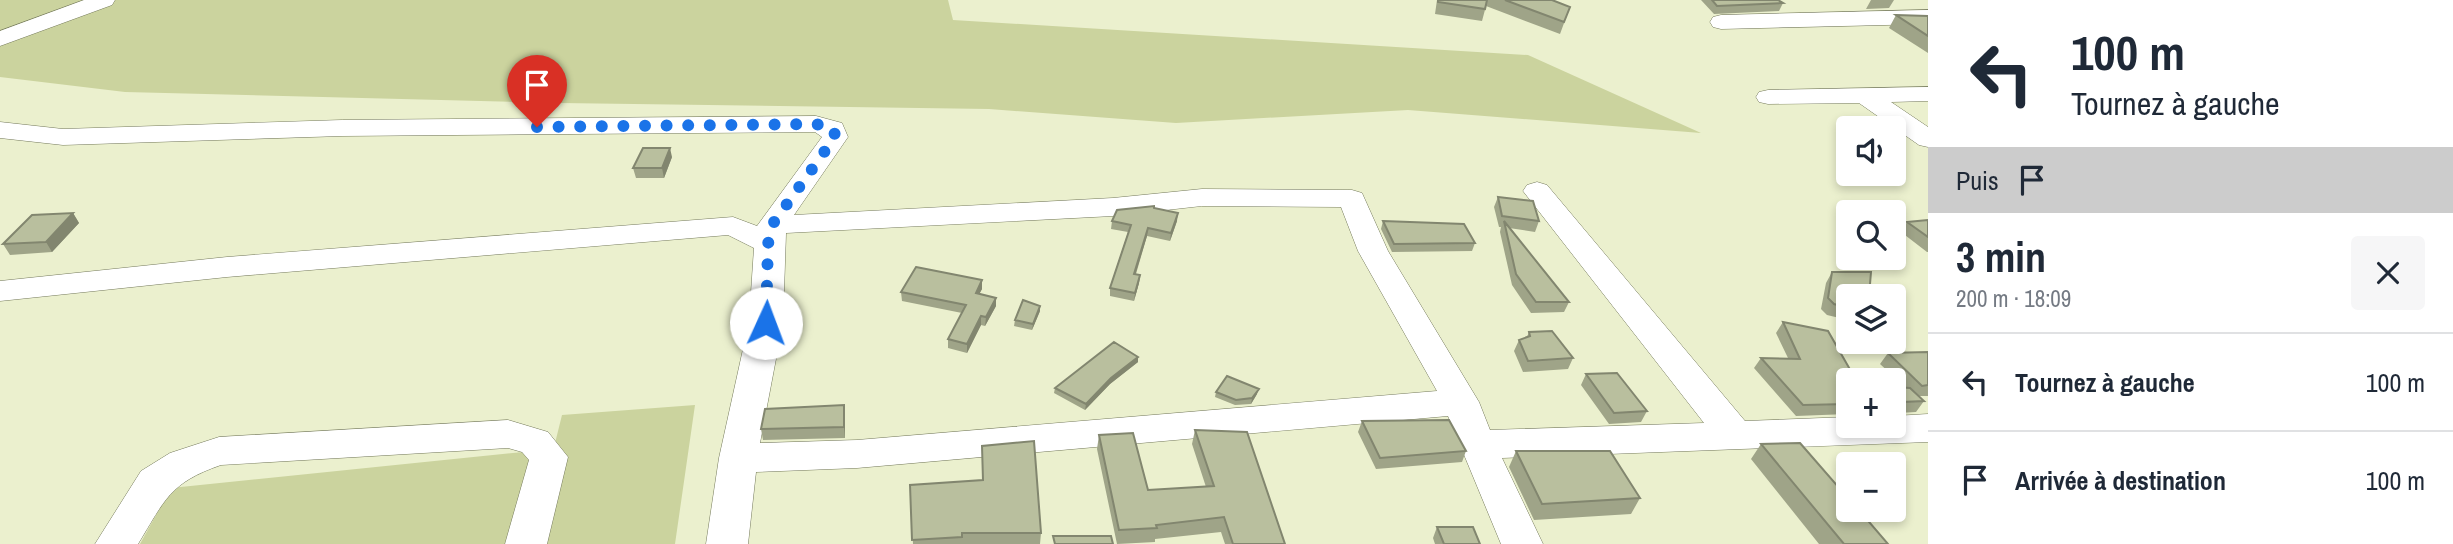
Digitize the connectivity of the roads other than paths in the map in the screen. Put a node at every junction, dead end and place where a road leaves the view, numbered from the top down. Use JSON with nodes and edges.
{"nodes":[{"id":1,"x":104,"y":0,"type":"edge"},
{"id":2,"x":1928,"y":16,"type":"edge"},
{"id":3,"x":1721,"y":22,"type":"dead end"},
{"id":4,"x":0,"y":39,"type":"edge"},
{"id":5,"x":1928,"y":93,"type":"edge"},
{"id":6,"x":1864,"y":95,"type":"junction"},
{"id":7,"x":1769,"y":97,"type":"dead end"},
{"id":8,"x":0,"y":130,"type":"edge"},
{"id":9,"x":1928,"y":139,"type":"edge"},
{"id":10,"x":795,"y":191,"type":"junction"},
{"id":11,"x":1537,"y":191,"type":"dead end"},
{"id":12,"x":733,"y":226,"type":"junction"},
{"id":13,"x":770,"y":235,"type":"junction"},
{"id":14,"x":0,"y":291,"type":"edge"},
{"id":15,"x":1461,"y":402,"type":"junction"},
{"id":16,"x":1928,"y":428,"type":"edge"},
{"id":17,"x":1735,"y":435,"type":"junction"},
{"id":18,"x":1477,"y":445,"type":"junction"},
{"id":19,"x":738,"y":458,"type":"junction"},
{"id":20,"x":116,"y":544,"type":"edge"},
{"id":21,"x":526,"y":544,"type":"edge"},
{"id":22,"x":727,"y":544,"type":"edge"},
{"id":23,"x":1522,"y":544,"type":"edge"}],
"edges":[{"from":1,"to":4,"type":"street"},
{"from":2,"to":3,"type":"street"},
{"from":5,"to":6,"type":"street"},
{"from":6,"to":7,"type":"street"},
{"from":6,"to":9,"type":"street"},
{"from":8,"to":10,"type":"street"},
{"from":10,"to":12,"type":"street"},
{"from":10,"to":13,"type":"street"},
{"from":11,"to":17,"type":"street"},
{"from":12,"to":13,"type":"street"},
{"from":12,"to":14,"type":"street"},
{"from":13,"to":15,"type":"street"},
{"from":13,"to":19,"type":"street"},
{"from":15,"to":18,"type":"street"},
{"from":15,"to":19,"type":"street"},
{"from":16,"to":17,"type":"street"},
{"from":17,"to":18,"type":"street"},
{"from":18,"to":23,"type":"street"},
{"from":19,"to":22,"type":"street"},
{"from":20,"to":21,"type":"street"}]}
